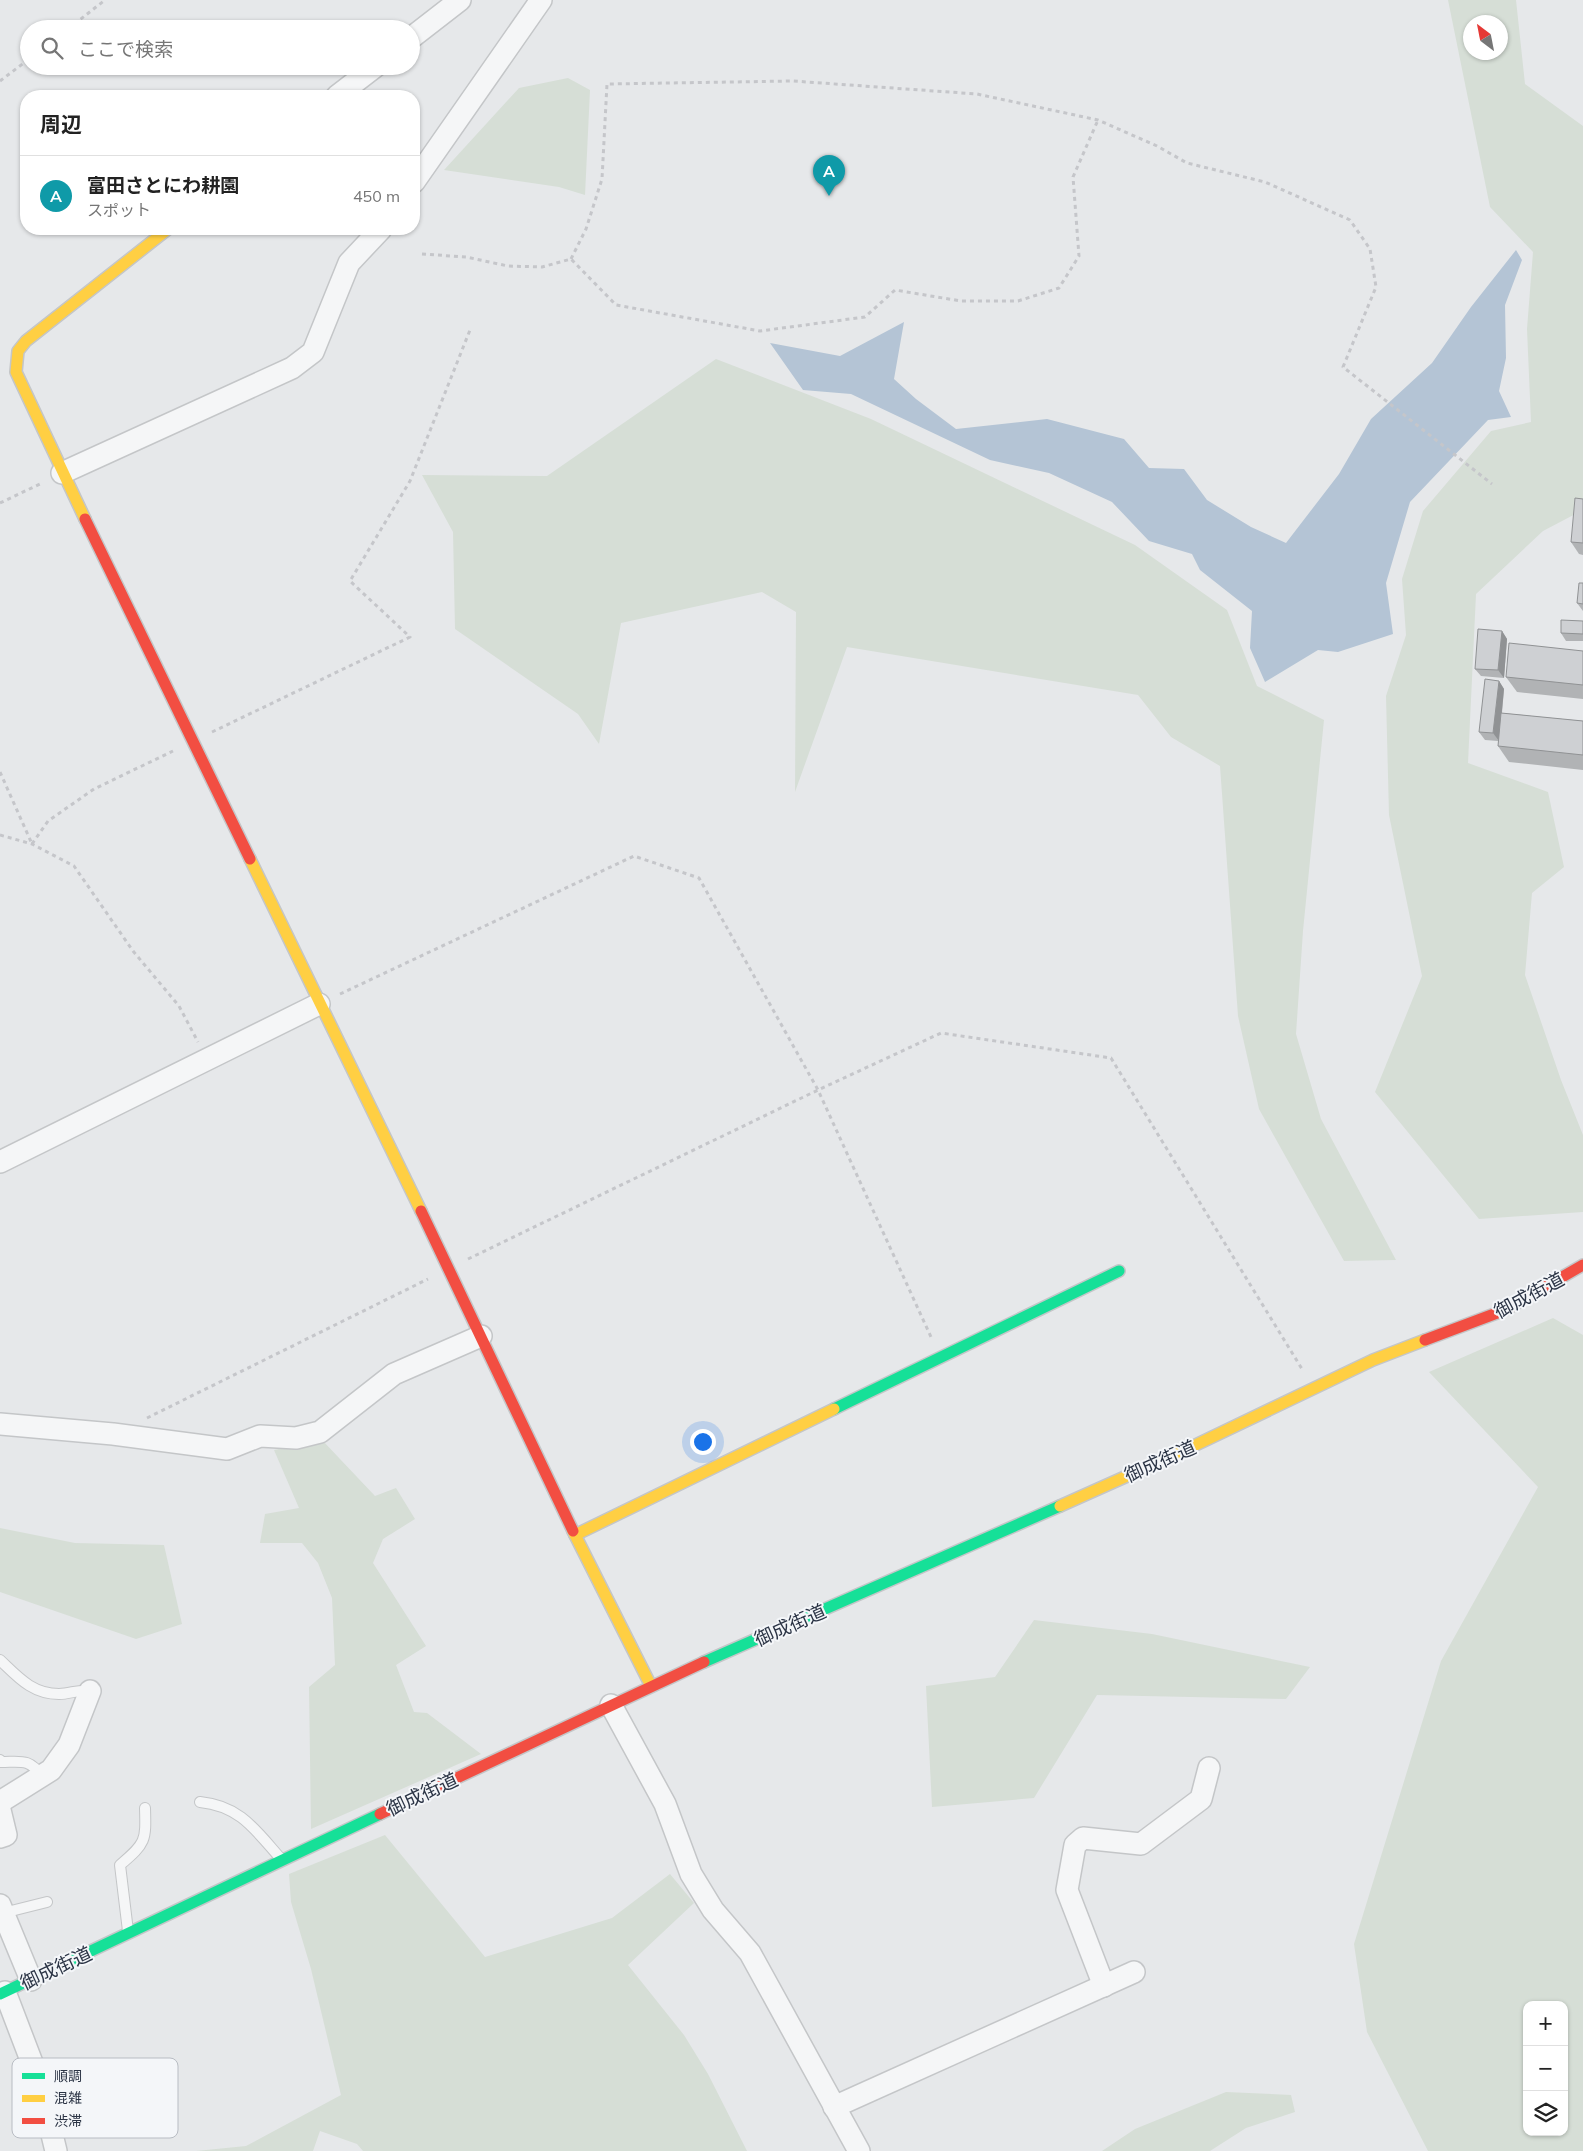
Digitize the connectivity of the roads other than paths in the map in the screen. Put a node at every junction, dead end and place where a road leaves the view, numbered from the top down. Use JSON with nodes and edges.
{"nodes":[{"id":1,"x":460,"y":0,"type":"edge"},
{"id":2,"x":541,"y":0,"type":"edge"},
{"id":3,"x":420,"y":31,"type":"edge"},
{"id":4,"x":364,"y":75,"type":"edge"},
{"id":5,"x":345,"y":90,"type":"edge"},
{"id":6,"x":420,"y":173,"type":"edge"},
{"id":7,"x":160,"y":235,"type":"edge"},
{"id":8,"x":376,"y":235,"type":"edge"},
{"id":9,"x":62,"y":473,"type":"junction"},
{"id":10,"x":319,"y":1004,"type":"junction"},
{"id":11,"x":0,"y":1162,"type":"edge"},
{"id":12,"x":1583,"y":1265,"type":"edge"},
{"id":13,"x":1119,"y":1271,"type":"dead end"},
{"id":14,"x":481,"y":1336,"type":"junction"},
{"id":15,"x":0,"y":1424,"type":"edge"},
{"id":16,"x":575,"y":1534,"type":"junction"},
{"id":17,"x":0,"y":1660,"type":"edge"},
{"id":18,"x":651,"y":1686,"type":"junction"},
{"id":19,"x":90,"y":1692,"type":"joint"},
{"id":20,"x":611,"y":1706,"type":"junction"},
{"id":21,"x":0,"y":1760,"type":"edge"},
{"id":22,"x":1209,"y":1768,"type":"dead end"},
{"id":23,"x":41,"y":1776,"type":"junction"},
{"id":24,"x":0,"y":1802,"type":"edge"},
{"id":25,"x":200,"y":1802,"type":"dead end"},
{"id":26,"x":144,"y":1808,"type":"dead end"},
{"id":27,"x":0,"y":1810,"type":"edge"},
{"id":28,"x":0,"y":1837,"type":"edge"},
{"id":29,"x":282,"y":1860,"type":"junction"},
{"id":30,"x":47,"y":1902,"type":"dead end"},
{"id":31,"x":2,"y":1909,"type":"edge"},
{"id":32,"x":129,"y":1933,"type":"junction"},
{"id":33,"x":1134,"y":1972,"type":"dead end"},
{"id":34,"x":31,"y":1980,"type":"junction"},
{"id":35,"x":1104,"y":1986,"type":"junction"},
{"id":36,"x":2,"y":1993,"type":"edge"},
{"id":37,"x":29,"y":2058,"type":"edge"},
{"id":38,"x":834,"y":2106,"type":"junction"},
{"id":39,"x":53,"y":2138,"type":"edge"},
{"id":40,"x":56,"y":2151,"type":"edge"},
{"id":41,"x":859,"y":2151,"type":"edge"}],
"edges":[{"from":1,"to":3,"type":"street"},
{"from":2,"to":6,"type":"street"},
{"from":4,"to":5,"type":"street"},
{"from":7,"to":9,"type":"street"},
{"from":8,"to":9,"type":"street"},
{"from":9,"to":10,"type":"street"},
{"from":10,"to":11,"type":"street"},
{"from":10,"to":14,"type":"street"},
{"from":12,"to":18,"type":"street","name":"御成街道"},
{"from":13,"to":16,"type":"street"},
{"from":14,"to":15,"type":"street"},
{"from":14,"to":16,"type":"street"},
{"from":16,"to":18,"type":"street"},
{"from":17,"to":19,"type":"lane"},
{"from":18,"to":20,"type":"street","name":"御成街道"},
{"from":19,"to":23,"type":"street"},
{"from":20,"to":29,"type":"street","name":"御成街道"},
{"from":20,"to":38,"type":"street"},
{"from":21,"to":23,"type":"lane"},
{"from":22,"to":35,"type":"street"},
{"from":23,"to":24,"type":"street"},
{"from":25,"to":29,"type":"lane"},
{"from":26,"to":32,"type":"lane"},
{"from":27,"to":28,"type":"street"},
{"from":29,"to":32,"type":"street","name":"御成街道"},
{"from":30,"to":31,"type":"lane"},
{"from":31,"to":34,"type":"street"},
{"from":32,"to":34,"type":"street","name":"御成街道"},
{"from":33,"to":35,"type":"street"},
{"from":34,"to":36,"type":"street","name":"御成街道"},
{"from":35,"to":38,"type":"street"},
{"from":36,"to":37,"type":"street"},
{"from":38,"to":41,"type":"street"},
{"from":39,"to":40,"type":"street"}]}
